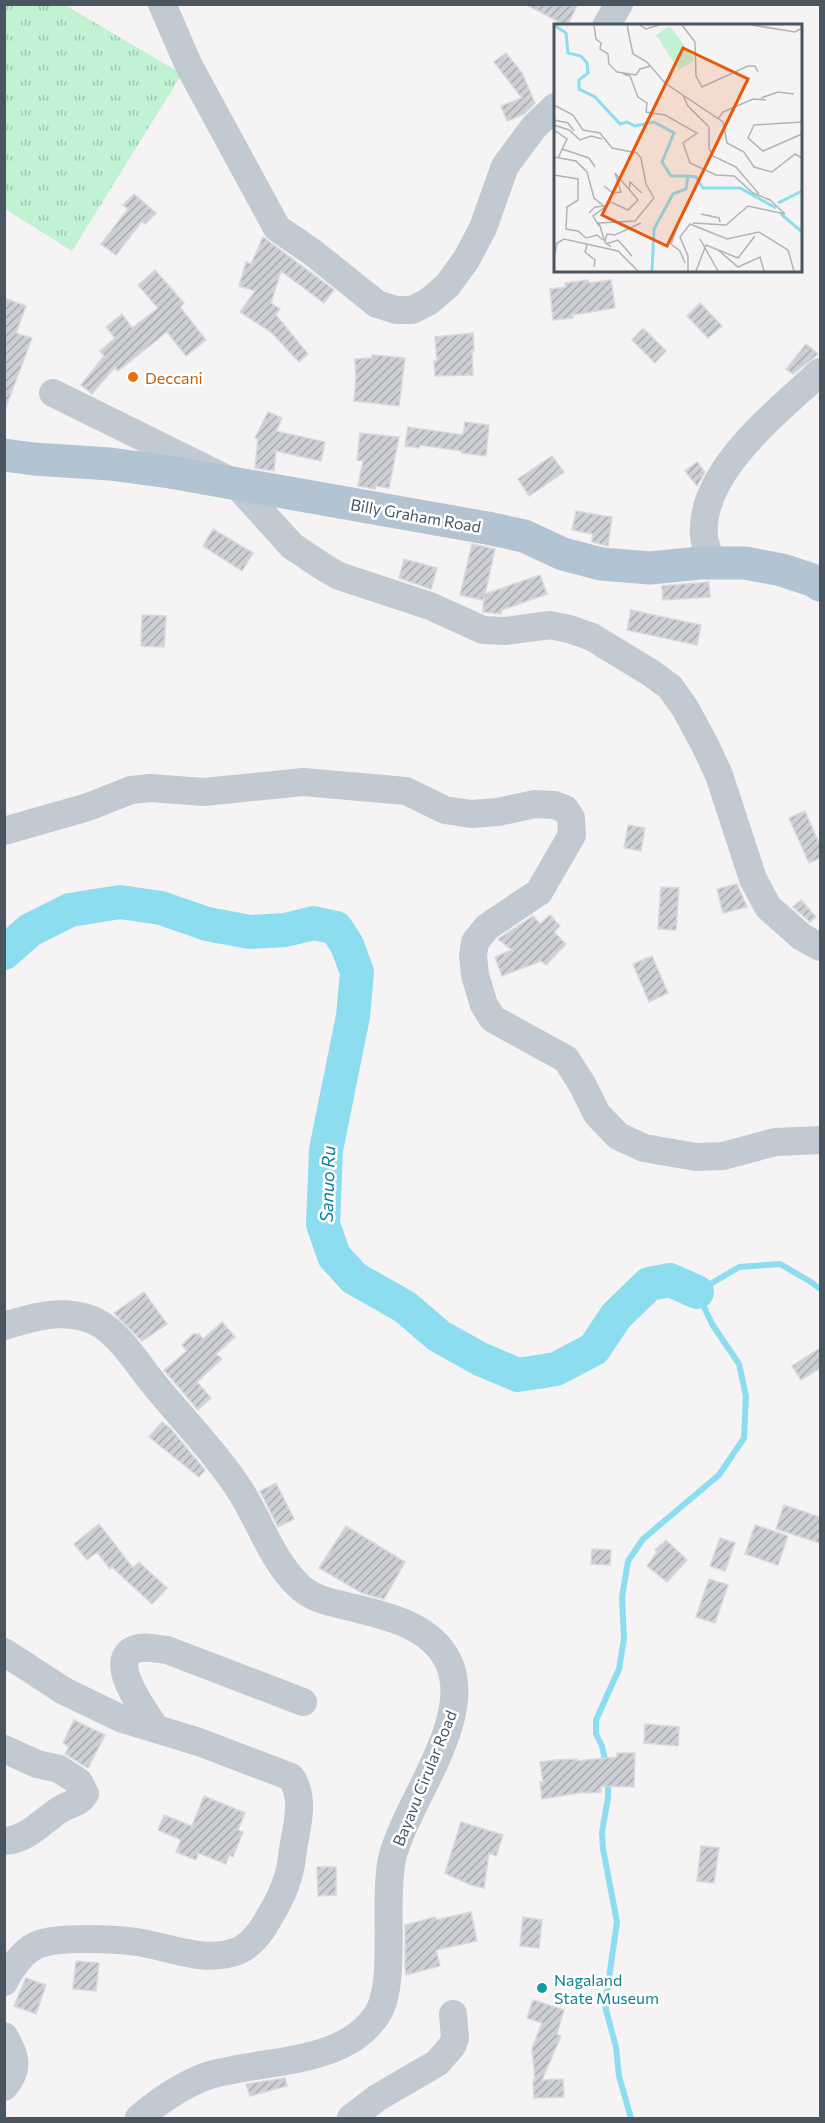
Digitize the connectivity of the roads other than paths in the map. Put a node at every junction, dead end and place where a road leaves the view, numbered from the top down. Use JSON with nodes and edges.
{"nodes":[{"id":1,"x":162,"y":4,"type":"edge"},
{"id":2,"x":619,"y":4,"type":"edge"},
{"id":3,"x":607,"y":24,"type":"edge"},
{"id":4,"x":554,"y":108,"type":"edge"},
{"id":5,"x":820,"y":372,"type":"edge"},
{"id":6,"x":53,"y":393,"type":"dead end"},
{"id":7,"x":4,"y":455,"type":"edge"},
{"id":8,"x":235,"y":483,"type":"junction"},
{"id":9,"x":712,"y":562,"type":"junction"},
{"id":10,"x":820,"y":585,"type":"edge"},
{"id":11,"x":4,"y":831,"type":"edge"},
{"id":12,"x":820,"y":947,"type":"edge"},
{"id":13,"x":820,"y":1140,"type":"edge"},
{"id":14,"x":4,"y":1326,"type":"edge"},
{"id":15,"x":4,"y":1652,"type":"edge"},
{"id":16,"x":303,"y":1702,"type":"dead end"},
{"id":17,"x":156,"y":1729,"type":"junction"},
{"id":18,"x":4,"y":1749,"type":"edge"},
{"id":19,"x":4,"y":1841,"type":"edge"},
{"id":20,"x":4,"y":1982,"type":"edge"},
{"id":21,"x":453,"y":2014,"type":"dead end"},
{"id":22,"x":4,"y":2036,"type":"edge"},
{"id":23,"x":4,"y":2087,"type":"edge"},
{"id":24,"x":139,"y":2118,"type":"edge"},
{"id":25,"x":351,"y":2118,"type":"edge"}],
"edges":[{"from":1,"to":4,"type":"street"},
{"from":2,"to":3,"type":"street"},
{"from":5,"to":9,"type":"street"},
{"from":6,"to":8,"type":"street"},
{"from":7,"to":8,"type":"main road","name":"Billy Graham Road"},
{"from":8,"to":9,"type":"main road","name":"Billy Graham Road"},
{"from":8,"to":12,"type":"street"},
{"from":9,"to":10,"type":"main road","name":"Billy Graham Road"},
{"from":11,"to":13,"type":"street"},
{"from":14,"to":24,"type":"street","name":"Bayavu Cirular Road"},
{"from":15,"to":17,"type":"street"},
{"from":16,"to":17,"type":"street"},
{"from":17,"to":20,"type":"street"},
{"from":18,"to":19,"type":"street"},
{"from":21,"to":25,"type":"street"},
{"from":22,"to":23,"type":"street"}]}
